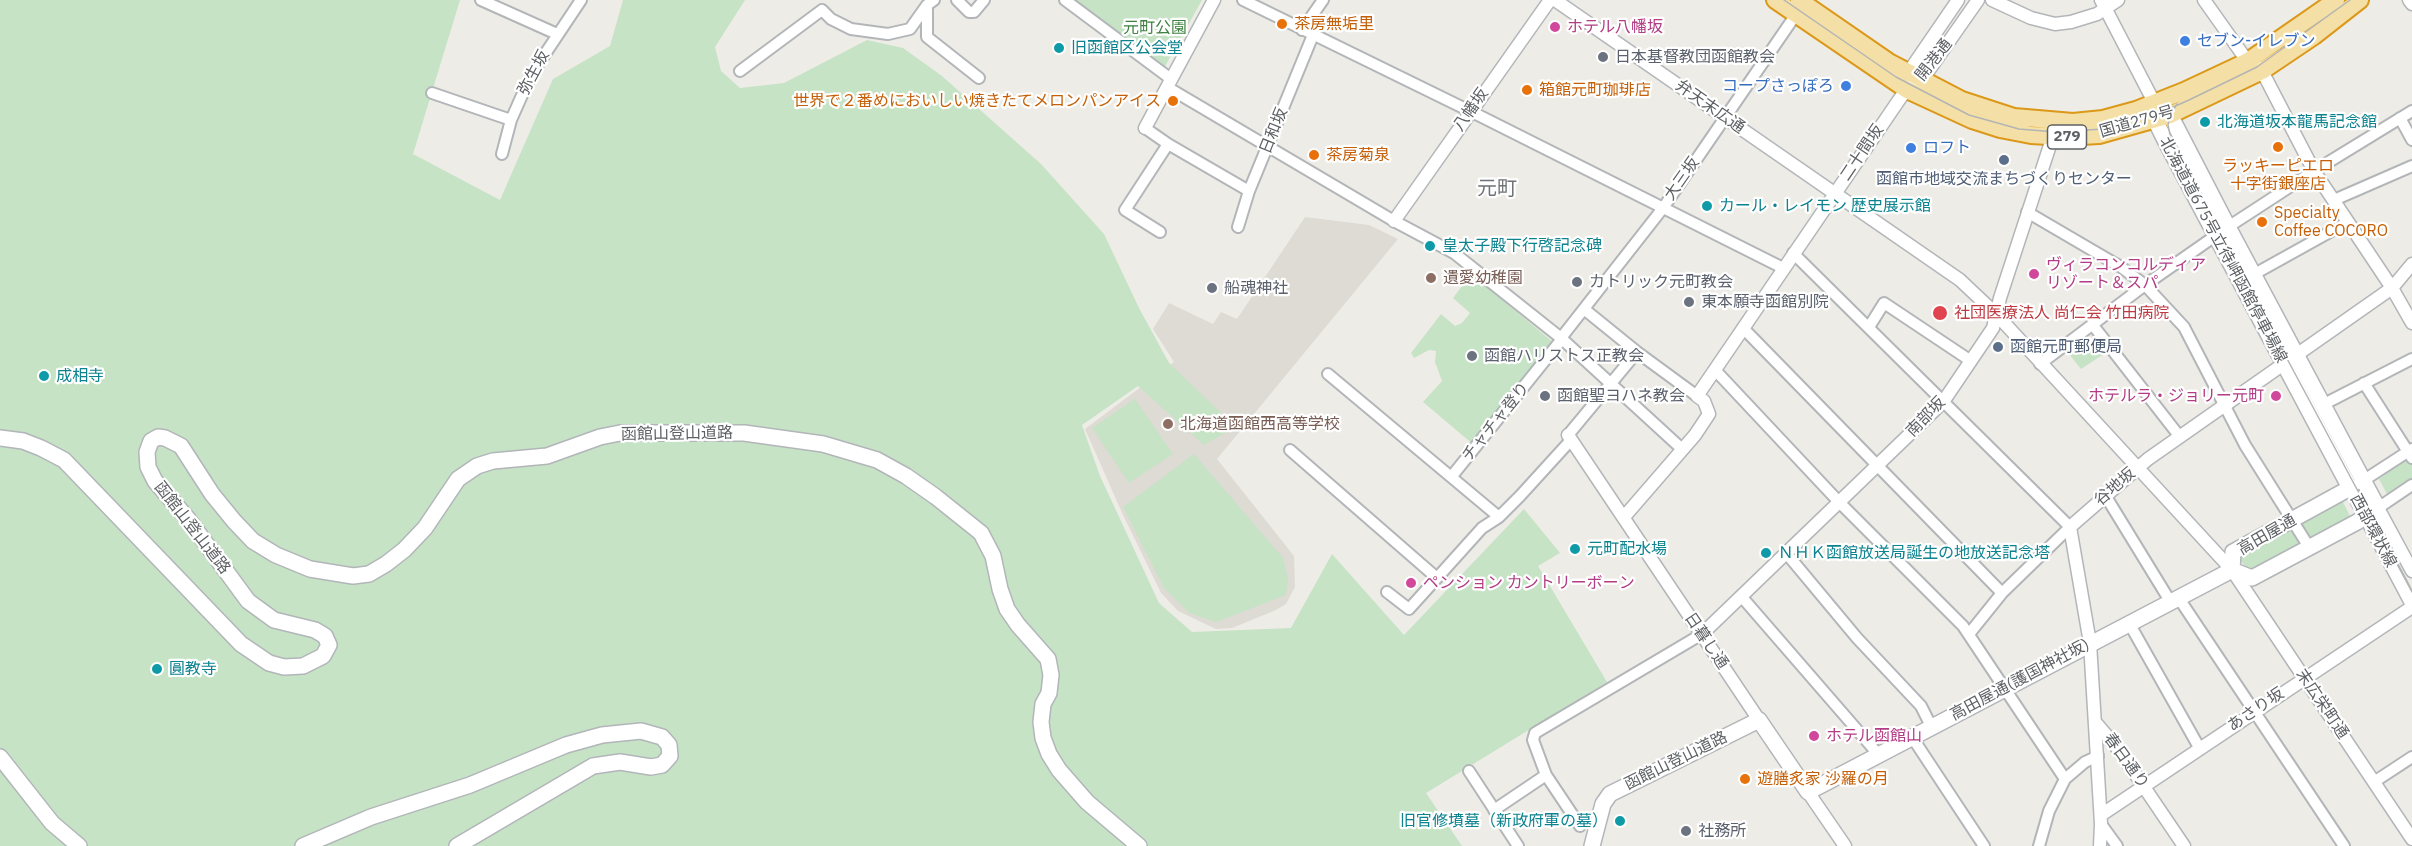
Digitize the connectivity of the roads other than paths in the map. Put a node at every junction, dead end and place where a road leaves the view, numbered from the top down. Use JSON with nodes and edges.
{"nodes":[{"id":1,"x":482,"y":0,"type":"edge"},
{"id":2,"x":581,"y":0,"type":"edge"},
{"id":3,"x":957,"y":0,"type":"edge"},
{"id":4,"x":984,"y":0,"type":"edge"},
{"id":5,"x":1065,"y":0,"type":"edge"},
{"id":6,"x":1214,"y":0,"type":"edge"},
{"id":7,"x":1243,"y":0,"type":"edge"},
{"id":8,"x":1323,"y":0,"type":"edge"},
{"id":9,"x":1550,"y":0,"type":"edge"},
{"id":10,"x":1555,"y":0,"type":"edge"},
{"id":11,"x":1775,"y":0,"type":"edge"},
{"id":12,"x":1958,"y":0,"type":"edge"},
{"id":13,"x":1977,"y":0,"type":"edge"},
{"id":14,"x":1992,"y":0,"type":"edge"},
{"id":15,"x":2118,"y":0,"type":"edge"},
{"id":16,"x":2336,"y":0,"type":"edge"},
{"id":17,"x":2360,"y":0,"type":"edge"},
{"id":18,"x":2409,"y":0,"type":"edge"},
{"id":19,"x":2208,"y":1,"type":"edge"},
{"id":20,"x":931,"y":2,"type":"edge"},
{"id":21,"x":1801,"y":4,"type":"edge"},
{"id":22,"x":2412,"y":4,"type":"edge"},
{"id":23,"x":2104,"y":5,"type":"edge"},
{"id":24,"x":1302,"y":30,"type":"junction"},
{"id":25,"x":557,"y":34,"type":"junction"},
{"id":26,"x":1313,"y":35,"type":"junction"},
{"id":27,"x":2255,"y":66,"type":"junction"},
{"id":28,"x":740,"y":71,"type":"dead end"},
{"id":29,"x":1915,"y":76,"type":"junction"},
{"id":30,"x":979,"y":78,"type":"dead end"},
{"id":31,"x":1169,"y":83,"type":"junction"},
{"id":32,"x":1907,"y":90,"type":"junction"},
{"id":33,"x":432,"y":93,"type":"dead end"},
{"id":34,"x":1470,"y":111,"type":"junction"},
{"id":35,"x":2412,"y":111,"type":"edge"},
{"id":36,"x":2160,"y":113,"type":"junction"},
{"id":37,"x":1725,"y":118,"type":"junction"},
{"id":38,"x":2400,"y":118,"type":"junction"},
{"id":39,"x":511,"y":120,"type":"junction"},
{"id":40,"x":1145,"y":128,"type":"joint"},
{"id":41,"x":2053,"y":136,"type":"junction"},
{"id":42,"x":2412,"y":140,"type":"edge"},
{"id":43,"x":1168,"y":144,"type":"junction"},
{"id":44,"x":1267,"y":147,"type":"junction"},
{"id":45,"x":502,"y":154,"type":"dead end"},
{"id":46,"x":2412,"y":166,"type":"edge"},
{"id":47,"x":2314,"y":171,"type":"junction"},
{"id":48,"x":1249,"y":191,"type":"junction"},
{"id":49,"x":1834,"y":194,"type":"junction"},
{"id":50,"x":2334,"y":200,"type":"junction"},
{"id":51,"x":1662,"y":208,"type":"junction"},
{"id":52,"x":2027,"y":212,"type":"junction"},
{"id":53,"x":1394,"y":221,"type":"junction"},
{"id":54,"x":2348,"y":222,"type":"junction"},
{"id":55,"x":1238,"y":227,"type":"dead end"},
{"id":56,"x":1160,"y":232,"type":"dead end"},
{"id":57,"x":2222,"y":232,"type":"junction"},
{"id":58,"x":1793,"y":253,"type":"junction"},
{"id":59,"x":2412,"y":264,"type":"edge"},
{"id":60,"x":1783,"y":268,"type":"junction"},
{"id":61,"x":2254,"y":275,"type":"junction"},
{"id":62,"x":2240,"y":282,"type":"junction"},
{"id":63,"x":2145,"y":285,"type":"junction"},
{"id":64,"x":2392,"y":288,"type":"junction"},
{"id":65,"x":1584,"y":309,"type":"junction"},
{"id":66,"x":1996,"y":314,"type":"junction"},
{"id":67,"x":2412,"y":323,"type":"edge"},
{"id":68,"x":2092,"y":324,"type":"junction"},
{"id":69,"x":1869,"y":327,"type":"junction"},
{"id":70,"x":1743,"y":328,"type":"junction"},
{"id":71,"x":1562,"y":339,"type":"junction"},
{"id":72,"x":1637,"y":352,"type":"junction"},
{"id":73,"x":2297,"y":354,"type":"junction"},
{"id":74,"x":2412,"y":358,"type":"edge"},
{"id":75,"x":1971,"y":361,"type":"junction"},
{"id":76,"x":2040,"y":364,"type":"junction"},
{"id":77,"x":2283,"y":364,"type":"junction"},
{"id":78,"x":1715,"y":370,"type":"junction"},
{"id":79,"x":1328,"y":374,"type":"dead end"},
{"id":80,"x":1610,"y":383,"type":"junction"},
{"id":81,"x":2364,"y":383,"type":"junction"},
{"id":82,"x":1697,"y":396,"type":"junction"},
{"id":83,"x":2330,"y":401,"type":"dead end"},
{"id":84,"x":1943,"y":402,"type":"junction"},
{"id":85,"x":2224,"y":405,"type":"junction"},
{"id":86,"x":2180,"y":436,"type":"junction"},
{"id":87,"x":1569,"y":437,"type":"junction"},
{"id":88,"x":0,"y":438,"type":"edge"},
{"id":89,"x":1682,"y":449,"type":"junction"},
{"id":90,"x":1290,"y":450,"type":"dead end"},
{"id":91,"x":2411,"y":453,"type":"edge"},
{"id":92,"x":1877,"y":466,"type":"junction"},
{"id":93,"x":2138,"y":467,"type":"junction"},
{"id":94,"x":1452,"y":476,"type":"junction"},
{"id":95,"x":2357,"y":484,"type":"junction"},
{"id":96,"x":2412,"y":485,"type":"edge"},
{"id":97,"x":2105,"y":495,"type":"junction"},
{"id":98,"x":1839,"y":502,"type":"junction"},
{"id":99,"x":2372,"y":513,"type":"junction"},
{"id":100,"x":1499,"y":517,"type":"junction"},
{"id":101,"x":1624,"y":517,"type":"junction"},
{"id":102,"x":2293,"y":520,"type":"junction"},
{"id":103,"x":2070,"y":527,"type":"junction"},
{"id":104,"x":2309,"y":547,"type":"junction"},
{"id":105,"x":1787,"y":554,"type":"junction"},
{"id":106,"x":2232,"y":570,"type":"junction"},
{"id":107,"x":2412,"y":571,"type":"edge"},
{"id":108,"x":1437,"y":578,"type":"junction"},
{"id":109,"x":1387,"y":592,"type":"dead end"},
{"id":110,"x":2002,"y":593,"type":"junction"},
{"id":111,"x":1742,"y":596,"type":"junction"},
{"id":112,"x":2174,"y":599,"type":"junction"},
{"id":113,"x":2412,"y":606,"type":"edge"},
{"id":114,"x":2129,"y":623,"type":"junction"},
{"id":115,"x":1702,"y":634,"type":"junction"},
{"id":116,"x":1969,"y":634,"type":"junction"},
{"id":117,"x":2090,"y":643,"type":"junction"},
{"id":118,"x":2304,"y":678,"type":"junction"},
{"id":119,"x":2004,"y":689,"type":"junction"},
{"id":120,"x":2254,"y":712,"type":"junction"},
{"id":121,"x":1759,"y":720,"type":"junction"},
{"id":122,"x":2095,"y":722,"type":"junction"},
{"id":123,"x":1931,"y":726,"type":"junction"},
{"id":124,"x":1912,"y":737,"type":"junction"},
{"id":125,"x":2200,"y":749,"type":"junction"},
{"id":126,"x":1878,"y":754,"type":"junction"},
{"id":127,"x":2098,"y":756,"type":"junction"},
{"id":128,"x":0,"y":757,"type":"edge"},
{"id":129,"x":2412,"y":757,"type":"edge"},
{"id":130,"x":1469,"y":771,"type":"dead end"},
{"id":131,"x":1546,"y":775,"type":"junction"},
{"id":132,"x":2065,"y":779,"type":"junction"},
{"id":133,"x":2374,"y":782,"type":"junction"},
{"id":134,"x":2145,"y":787,"type":"junction"},
{"id":135,"x":1808,"y":792,"type":"junction"},
{"id":136,"x":1494,"y":810,"type":"junction"},
{"id":137,"x":2101,"y":820,"type":"junction"},
{"id":138,"x":1580,"y":826,"type":"dead end"},
{"id":139,"x":2412,"y":838,"type":"edge"},
{"id":140,"x":79,"y":846,"type":"edge"},
{"id":141,"x":303,"y":846,"type":"edge"},
{"id":142,"x":457,"y":846,"type":"edge"},
{"id":143,"x":1139,"y":846,"type":"edge"},
{"id":144,"x":1518,"y":846,"type":"edge"},
{"id":145,"x":1592,"y":846,"type":"edge"},
{"id":146,"x":1845,"y":846,"type":"edge"},
{"id":147,"x":1984,"y":846,"type":"edge"},
{"id":148,"x":2039,"y":846,"type":"edge"},
{"id":149,"x":2100,"y":846,"type":"edge"},
{"id":150,"x":2117,"y":846,"type":"edge"},
{"id":151,"x":2184,"y":846,"type":"edge"},
{"id":152,"x":2344,"y":846,"type":"edge"}],
"edges":[{"from":1,"to":25,"type":"street"},
{"from":2,"to":25,"type":"street","name":"弥生坂"},
{"from":3,"to":4,"type":"street"},
{"from":5,"to":31,"type":"street"},
{"from":6,"to":31,"type":"street"},
{"from":7,"to":24,"type":"street"},
{"from":8,"to":24,"type":"street"},
{"from":9,"to":34,"type":"street","name":"八幡坂"},
{"from":10,"to":37,"type":"street","name":"弁天末広通"},
{"from":11,"to":21,"type":"highway","name":"国道279号","number":"279"},
{"from":12,"to":29,"type":"street","name":"開港通"},
{"from":13,"to":29,"type":"street","name":"開港通"},
{"from":14,"to":23,"type":"street"},
{"from":15,"to":23,"type":"street"},
{"from":16,"to":27,"type":"highway","name":"国道279号","number":"279"},
{"from":17,"to":27,"type":"highway","name":"国道279号","number":"279"},
{"from":18,"to":22,"type":"street"},
{"from":19,"to":27,"type":"street"},
{"from":20,"to":28,"type":"street"},
{"from":20,"to":30,"type":"street"},
{"from":21,"to":29,"type":"highway","name":"国道279号","number":"279"},
{"from":21,"to":32,"type":"highway","name":"国道279号","number":"279"},
{"from":21,"to":37,"type":"street","name":"大三坂"},
{"from":23,"to":36,"type":"street"},
{"from":24,"to":26,"type":"street"},
{"from":25,"to":39,"type":"street","name":"弥生坂"},
{"from":26,"to":34,"type":"street"},
{"from":26,"to":44,"type":"street","name":"日和坂"},
{"from":27,"to":36,"type":"highway","name":"国道279号","number":"279"},
{"from":27,"to":47,"type":"street"},
{"from":29,"to":32,"type":"street","name":"開港通"},
{"from":29,"to":36,"type":"highway","name":"国道279号","number":"279"},
{"from":31,"to":40,"type":"street"},
{"from":31,"to":44,"type":"street"},
{"from":32,"to":41,"type":"highway","name":"国道279号","number":"279"},
{"from":32,"to":49,"type":"street","name":"二十間坂"},
{"from":33,"to":39,"type":"street"},
{"from":34,"to":51,"type":"street"},
{"from":34,"to":53,"type":"street","name":"八幡坂"},
{"from":35,"to":38,"type":"street"},
{"from":36,"to":41,"type":"highway","name":"国道279号","number":"279"},
{"from":36,"to":57,"type":"main road","name":"北海道道675号立待岬函館停車場線"},
{"from":37,"to":49,"type":"street","name":"弁天末広通"},
{"from":37,"to":51,"type":"street","name":"大三坂"},
{"from":38,"to":42,"type":"street"},
{"from":38,"to":47,"type":"street"},
{"from":39,"to":45,"type":"street","name":"弥生坂"},
{"from":40,"to":43,"type":"street"},
{"from":41,"to":52,"type":"street","name":"南部坂"},
{"from":43,"to":48,"type":"street"},
{"from":43,"to":56,"type":"street"},
{"from":44,"to":48,"type":"street","name":"日和坂"},
{"from":44,"to":53,"type":"street"},
{"from":46,"to":50,"type":"street"},
{"from":47,"to":50,"type":"street"},
{"from":47,"to":57,"type":"street"},
{"from":48,"to":55,"type":"street","name":"日和坂"},
{"from":49,"to":58,"type":"street","name":"二十間坂"},
{"from":49,"to":66,"type":"street","name":"弁天末広通"},
{"from":50,"to":54,"type":"street"},
{"from":51,"to":60,"type":"street"},
{"from":51,"to":65,"type":"street","name":"大三坂"},
{"from":52,"to":63,"type":"street"},
{"from":52,"to":66,"type":"street","name":"南部坂"},
{"from":53,"to":71,"type":"street"},
{"from":54,"to":61,"type":"street"},
{"from":54,"to":64,"type":"street"},
{"from":57,"to":61,"type":"main road","name":"北海道道675号立待岬函館停車場線"},
{"from":57,"to":62,"type":"main road","name":"北海道道675号立待岬函館停車場線"},
{"from":57,"to":63,"type":"street"},
{"from":58,"to":60,"type":"street","name":"二十間坂"},
{"from":58,"to":69,"type":"street"},
{"from":59,"to":64,"type":"street","name":"谷地坂"},
{"from":60,"to":70,"type":"street","name":"二十間坂"},
{"from":61,"to":62,"type":"street"},
{"from":61,"to":73,"type":"main road","name":"北海道道675号立待岬函館停車場線"},
{"from":62,"to":77,"type":"main road","name":"北海道道675号立待岬函館停車場線"},
{"from":63,"to":68,"type":"street"},
{"from":63,"to":85,"type":"street"},
{"from":64,"to":67,"type":"street"},
{"from":64,"to":73,"type":"street","name":"谷地坂"},
{"from":65,"to":71,"type":"street","name":"大三坂"},
{"from":65,"to":72,"type":"street"},
{"from":66,"to":75,"type":"street","name":"南部坂"},
{"from":66,"to":76,"type":"street","name":"弁天末広通"},
{"from":68,"to":76,"type":"street"},
{"from":68,"to":86,"type":"street"},
{"from":69,"to":75,"type":"street"},
{"from":69,"to":84,"type":"street"},
{"from":70,"to":78,"type":"street","name":"二十間坂"},
{"from":70,"to":92,"type":"street"},
{"from":71,"to":80,"type":"street"},
{"from":71,"to":94,"type":"street","name":"チャチャ登り"},
{"from":72,"to":80,"type":"street"},
{"from":72,"to":82,"type":"street"},
{"from":73,"to":77,"type":"street","name":"谷地坂"},
{"from":73,"to":95,"type":"main road","name":"北海道道675号立待岬函館停車場線"},
{"from":74,"to":81,"type":"street"},
{"from":75,"to":84,"type":"street","name":"南部坂"},
{"from":76,"to":93,"type":"street","name":"末広栄町通"},
{"from":77,"to":85,"type":"street","name":"谷地坂"},
{"from":77,"to":95,"type":"main road","name":"北海道道675号立待岬函館停車場線"},
{"from":78,"to":82,"type":"street","name":"二十間坂"},
{"from":78,"to":98,"type":"street"},
{"from":79,"to":94,"type":"street"},
{"from":80,"to":87,"type":"street"},
{"from":80,"to":89,"type":"street"},
{"from":81,"to":83,"type":"street"},
{"from":81,"to":91,"type":"street"},
{"from":82,"to":89,"type":"street"},
{"from":84,"to":92,"type":"street","name":"南部坂"},
{"from":84,"to":103,"type":"street"},
{"from":85,"to":86,"type":"street","name":"谷地坂"},
{"from":85,"to":102,"type":"street"},
{"from":86,"to":93,"type":"street","name":"谷地坂"},
{"from":87,"to":100,"type":"street"},
{"from":87,"to":101,"type":"street","name":"日暮し通"},
{"from":88,"to":143,"type":"main road","name":"函館山登山道路"},
{"from":89,"to":101,"type":"street"},
{"from":90,"to":108,"type":"street"},
{"from":91,"to":95,"type":"street","name":"高田屋通"},
{"from":92,"to":98,"type":"street","name":"南部坂"},
{"from":92,"to":110,"type":"street"},
{"from":93,"to":97,"type":"street","name":"谷地坂"},
{"from":93,"to":106,"type":"street","name":"末広栄町通"},
{"from":94,"to":100,"type":"street"},
{"from":95,"to":99,"type":"main road"},
{"from":95,"to":102,"type":"main road","name":"高田屋通"},
{"from":96,"to":99,"type":"street","name":"高田屋通"},
{"from":97,"to":103,"type":"street","name":"谷地坂"},
{"from":97,"to":112,"type":"street"},
{"from":98,"to":105,"type":"street","name":"南部坂"},
{"from":98,"to":116,"type":"street"},
{"from":99,"to":104,"type":"main road","name":"高田屋通"},
{"from":99,"to":107,"type":"street","name":"西部環状線"},
{"from":99,"to":113,"type":"street","name":"西部環状線"},
{"from":100,"to":108,"type":"street"},
{"from":101,"to":115,"type":"street","name":"日暮し通"},
{"from":102,"to":104,"type":"street"},
{"from":102,"to":106,"type":"main road","name":"高田屋通"},
{"from":103,"to":110,"type":"street","name":"谷地坂"},
{"from":103,"to":117,"type":"street","name":"春日通り"},
{"from":104,"to":106,"type":"main road","name":"高田屋通"},
{"from":105,"to":111,"type":"street","name":"南部坂"},
{"from":105,"to":123,"type":"street"},
{"from":106,"to":112,"type":"main road","name":"高田屋通(護国神社坂)"},
{"from":106,"to":118,"type":"street","name":"末広栄町通"},
{"from":108,"to":109,"type":"street"},
{"from":110,"to":116,"type":"street","name":"谷地坂"},
{"from":111,"to":115,"type":"street","name":"南部坂"},
{"from":111,"to":126,"type":"street"},
{"from":112,"to":114,"type":"main road","name":"高田屋通(護国神社坂)"},
{"from":112,"to":120,"type":"street"},
{"from":113,"to":118,"type":"street","name":"あさり坂"},
{"from":114,"to":117,"type":"main road","name":"高田屋通(護国神社坂)"},
{"from":114,"to":125,"type":"street"},
{"from":115,"to":121,"type":"street","name":"日暮し通"},
{"from":115,"to":131,"type":"street"},
{"from":116,"to":119,"type":"street"},
{"from":117,"to":119,"type":"main road","name":"高田屋通(護国神社坂)"},
{"from":117,"to":122,"type":"street","name":"春日通り"},
{"from":118,"to":120,"type":"street","name":"あさり坂"},
{"from":118,"to":133,"type":"street","name":"末広栄町通"},
{"from":119,"to":123,"type":"main road","name":"高田屋通(護国神社坂)"},
{"from":119,"to":132,"type":"street"},
{"from":120,"to":125,"type":"street","name":"あさり坂"},
{"from":120,"to":152,"type":"street"},
{"from":121,"to":135,"type":"main road","name":"日暮し通"},
{"from":121,"to":145,"type":"main road","name":"函館山登山道路"},
{"from":122,"to":127,"type":"street"},
{"from":122,"to":134,"type":"street","name":"春日通り"},
{"from":123,"to":124,"type":"main road","name":"高田屋通(護国神社坂)"},
{"from":124,"to":126,"type":"main road","name":"高田屋通(護国神社坂)"},
{"from":124,"to":147,"type":"street"},
{"from":125,"to":134,"type":"street","name":"あさり坂"},
{"from":126,"to":135,"type":"main road","name":"高田屋通(護国神社坂)"},
{"from":127,"to":132,"type":"street"},
{"from":127,"to":137,"type":"street"},
{"from":128,"to":140,"type":"main road"},
{"from":129,"to":133,"type":"street"},
{"from":130,"to":136,"type":"street"},
{"from":131,"to":136,"type":"street"},
{"from":131,"to":138,"type":"street"},
{"from":132,"to":148,"type":"street"},
{"from":133,"to":139,"type":"street","name":"末広栄町通"},
{"from":134,"to":137,"type":"street","name":"あさり坂"},
{"from":134,"to":151,"type":"street","name":"春日通り"},
{"from":135,"to":146,"type":"street","name":"日暮し通"},
{"from":136,"to":144,"type":"street"},
{"from":137,"to":149,"type":"street"},
{"from":137,"to":150,"type":"street"},
{"from":141,"to":142,"type":"main road"}]}
